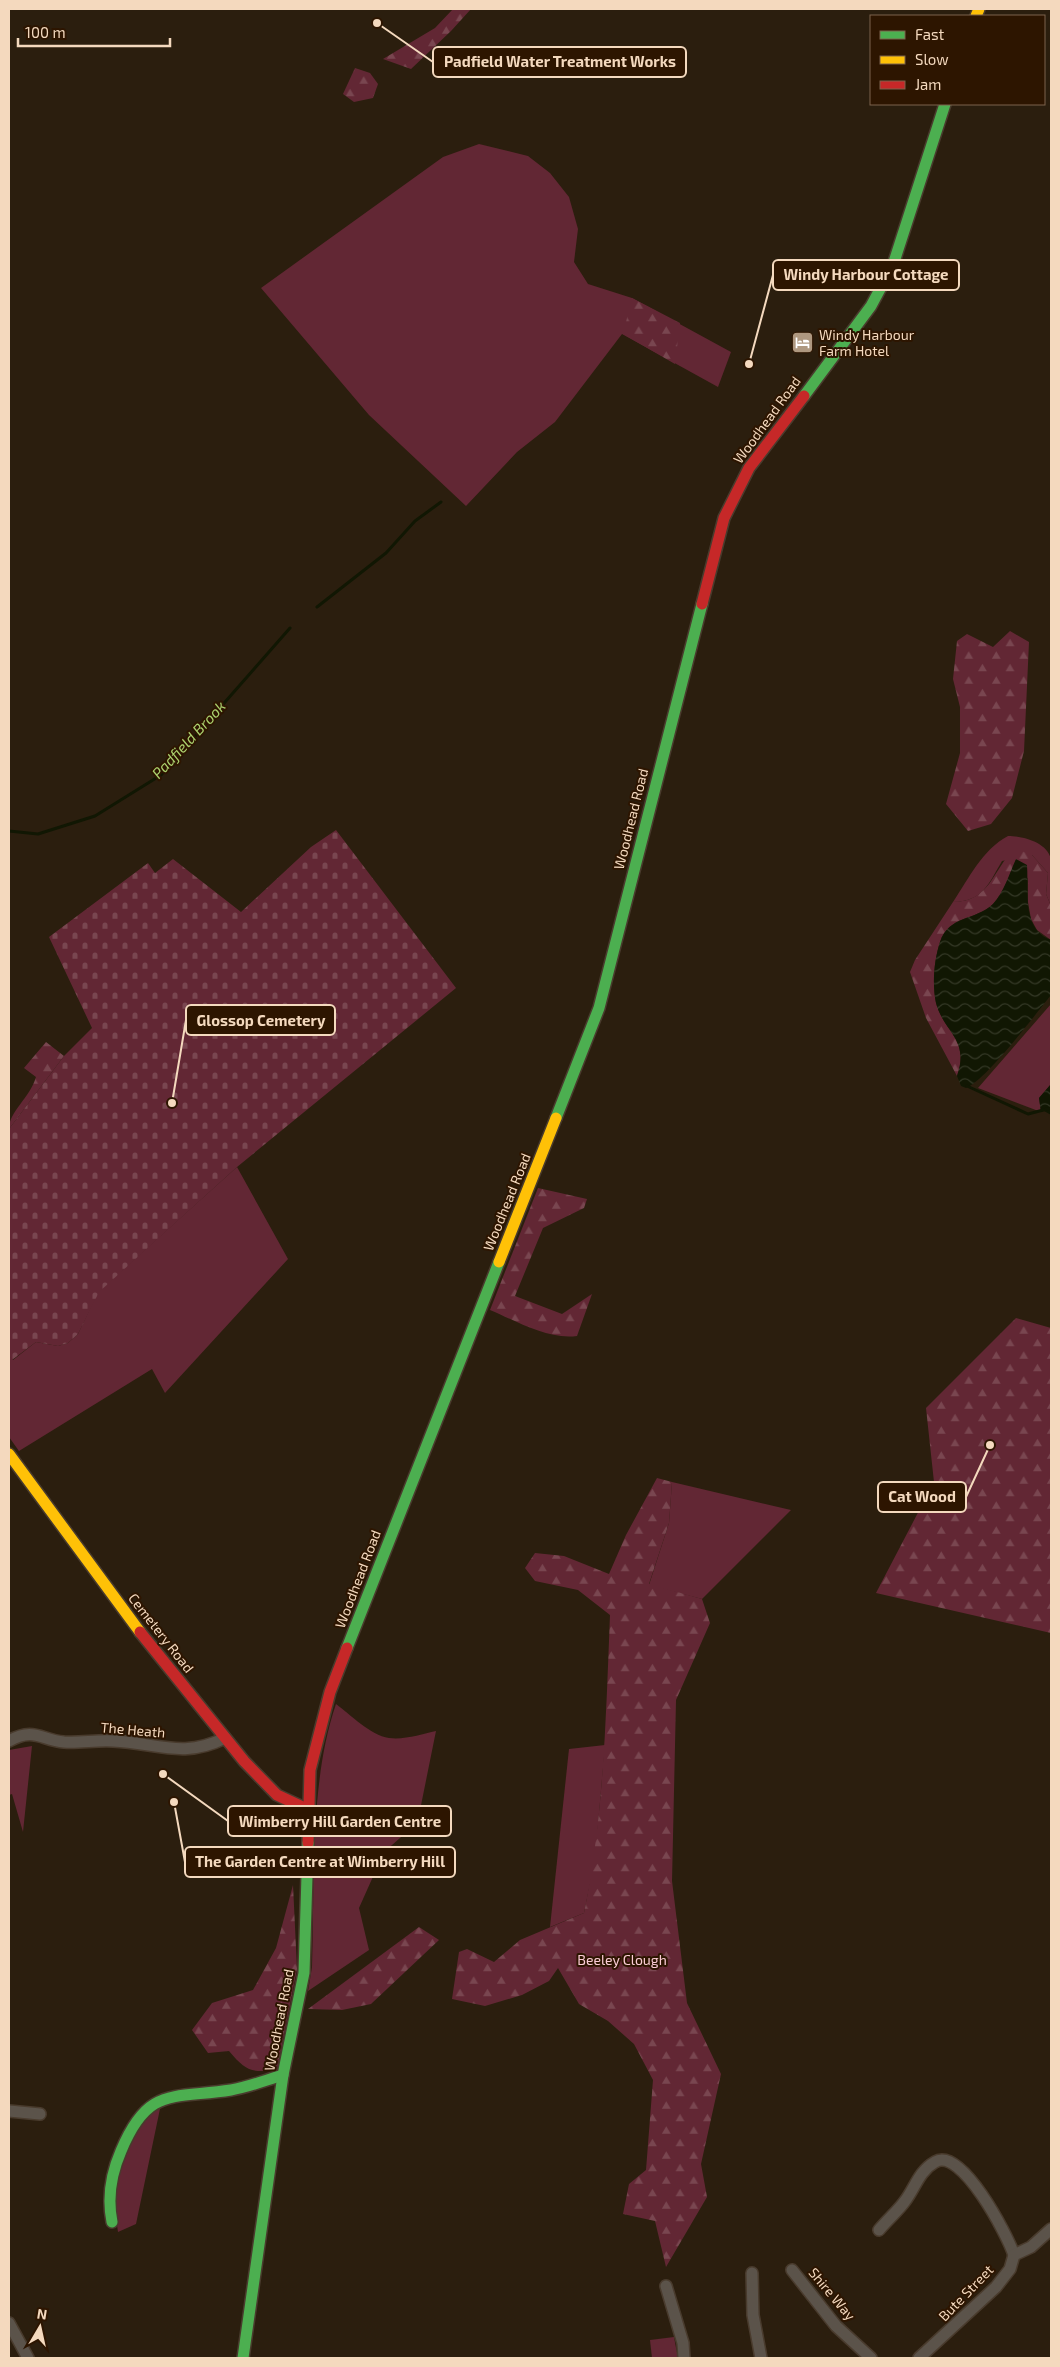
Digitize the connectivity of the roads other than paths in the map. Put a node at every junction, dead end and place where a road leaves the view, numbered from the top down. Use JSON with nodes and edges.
{"nodes":[{"id":1,"x":945,"y":105,"type":"edge"},
{"id":2,"x":9,"y":1454,"type":"edge"},
{"id":3,"x":225,"y":1738,"type":"junction"},
{"id":4,"x":9,"y":1741,"type":"edge"},
{"id":5,"x":309,"y":1810,"type":"junction"},
{"id":6,"x":283,"y":2075,"type":"junction"},
{"id":7,"x":9,"y":2112,"type":"edge"},
{"id":8,"x":40,"y":2114,"type":"dead end"},
{"id":9,"x":112,"y":2222,"type":"dead end"},
{"id":10,"x":1051,"y":2229,"type":"edge"},
{"id":11,"x":879,"y":2230,"type":"dead end"},
{"id":12,"x":1014,"y":2254,"type":"junction"},
{"id":13,"x":792,"y":2270,"type":"dead end"},
{"id":14,"x":752,"y":2273,"type":"dead end"},
{"id":15,"x":666,"y":2286,"type":"dead end"},
{"id":16,"x":9,"y":2324,"type":"edge"},
{"id":17,"x":28,"y":2358,"type":"edge"},
{"id":18,"x":242,"y":2358,"type":"edge"},
{"id":19,"x":684,"y":2358,"type":"edge"},
{"id":20,"x":761,"y":2358,"type":"edge"},
{"id":21,"x":872,"y":2358,"type":"edge"},
{"id":22,"x":919,"y":2358,"type":"edge"}],
"edges":[{"from":1,"to":5,"type":"main road","name":"Woodhead Road"},
{"from":2,"to":3,"type":"main road","name":"Cemetery Road"},
{"from":3,"to":4,"type":"street","name":"The Heath"},
{"from":3,"to":5,"type":"main road","name":"Cemetery Road"},
{"from":5,"to":6,"type":"main road","name":"Woodhead Road"},
{"from":6,"to":9,"type":"main road"},
{"from":6,"to":18,"type":"main road","name":"Woodhead Road"},
{"from":7,"to":8,"type":"street"},
{"from":10,"to":12,"type":"street"},
{"from":11,"to":12,"type":"street"},
{"from":12,"to":22,"type":"street","name":"Bute Street"},
{"from":13,"to":21,"type":"street","name":"Shire Way"},
{"from":14,"to":20,"type":"street"},
{"from":15,"to":19,"type":"street"},
{"from":16,"to":17,"type":"street"}]}
